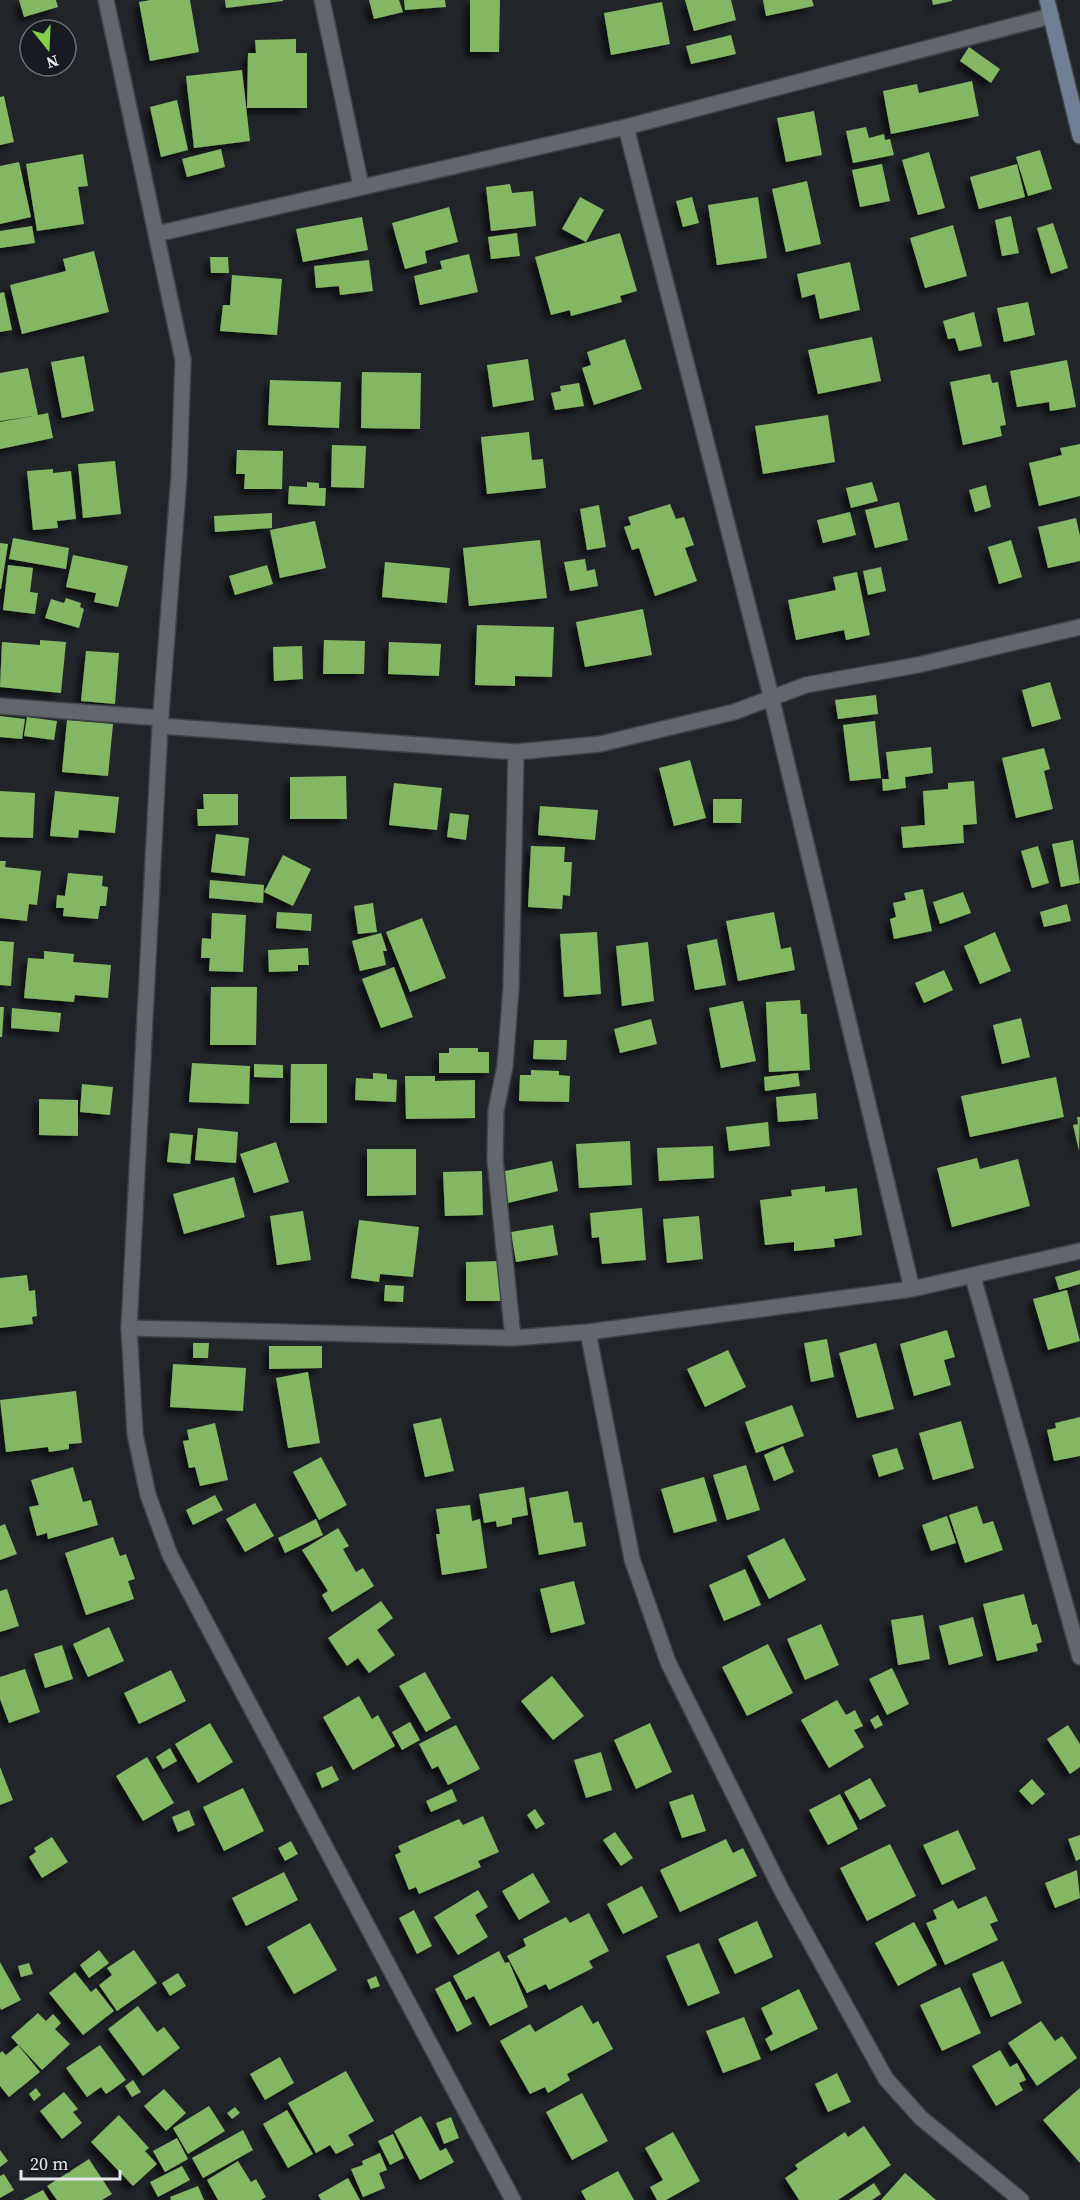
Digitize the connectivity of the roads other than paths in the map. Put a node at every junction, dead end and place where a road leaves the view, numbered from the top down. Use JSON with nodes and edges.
{"nodes":[{"id":1,"x":106,"y":0,"type":"edge"},
{"id":2,"x":322,"y":0,"type":"edge"},
{"id":3,"x":1047,"y":0,"type":"edge"},
{"id":4,"x":1051,"y":16,"type":"junction"},
{"id":5,"x":626,"y":127,"type":"junction"},
{"id":6,"x":1080,"y":136,"type":"edge"},
{"id":7,"x":361,"y":186,"type":"junction"},
{"id":8,"x":156,"y":234,"type":"junction"},
{"id":9,"x":1080,"y":627,"type":"edge"},
{"id":10,"x":771,"y":696,"type":"junction"},
{"id":11,"x":0,"y":705,"type":"edge"},
{"id":12,"x":161,"y":722,"type":"junction"},
{"id":13,"x":516,"y":752,"type":"junction"},
{"id":14,"x":1080,"y":1251,"type":"edge"},
{"id":15,"x":973,"y":1277,"type":"junction"},
{"id":16,"x":912,"y":1289,"type":"junction"},
{"id":17,"x":129,"y":1328,"type":"junction"},
{"id":18,"x":588,"y":1332,"type":"junction"},
{"id":19,"x":513,"y":1338,"type":"junction"},
{"id":20,"x":1080,"y":1657,"type":"edge"},
{"id":21,"x":513,"y":2200,"type":"edge"},
{"id":22,"x":1021,"y":2200,"type":"edge"}],
"edges":[{"from":1,"to":8,"type":"street"},
{"from":2,"to":7,"type":"street"},
{"from":3,"to":4,"type":"street"},
{"from":4,"to":5,"type":"street"},
{"from":4,"to":6,"type":"street"},
{"from":5,"to":7,"type":"street"},
{"from":5,"to":10,"type":"street"},
{"from":7,"to":8,"type":"street"},
{"from":8,"to":12,"type":"street"},
{"from":9,"to":10,"type":"street"},
{"from":10,"to":13,"type":"street"},
{"from":10,"to":16,"type":"street"},
{"from":11,"to":12,"type":"street"},
{"from":12,"to":13,"type":"street"},
{"from":12,"to":17,"type":"street"},
{"from":13,"to":19,"type":"street"},
{"from":14,"to":15,"type":"street"},
{"from":15,"to":16,"type":"street"},
{"from":15,"to":20,"type":"street"},
{"from":16,"to":18,"type":"street"},
{"from":17,"to":19,"type":"street"},
{"from":17,"to":21,"type":"street"},
{"from":18,"to":19,"type":"street"},
{"from":18,"to":22,"type":"street"}]}
